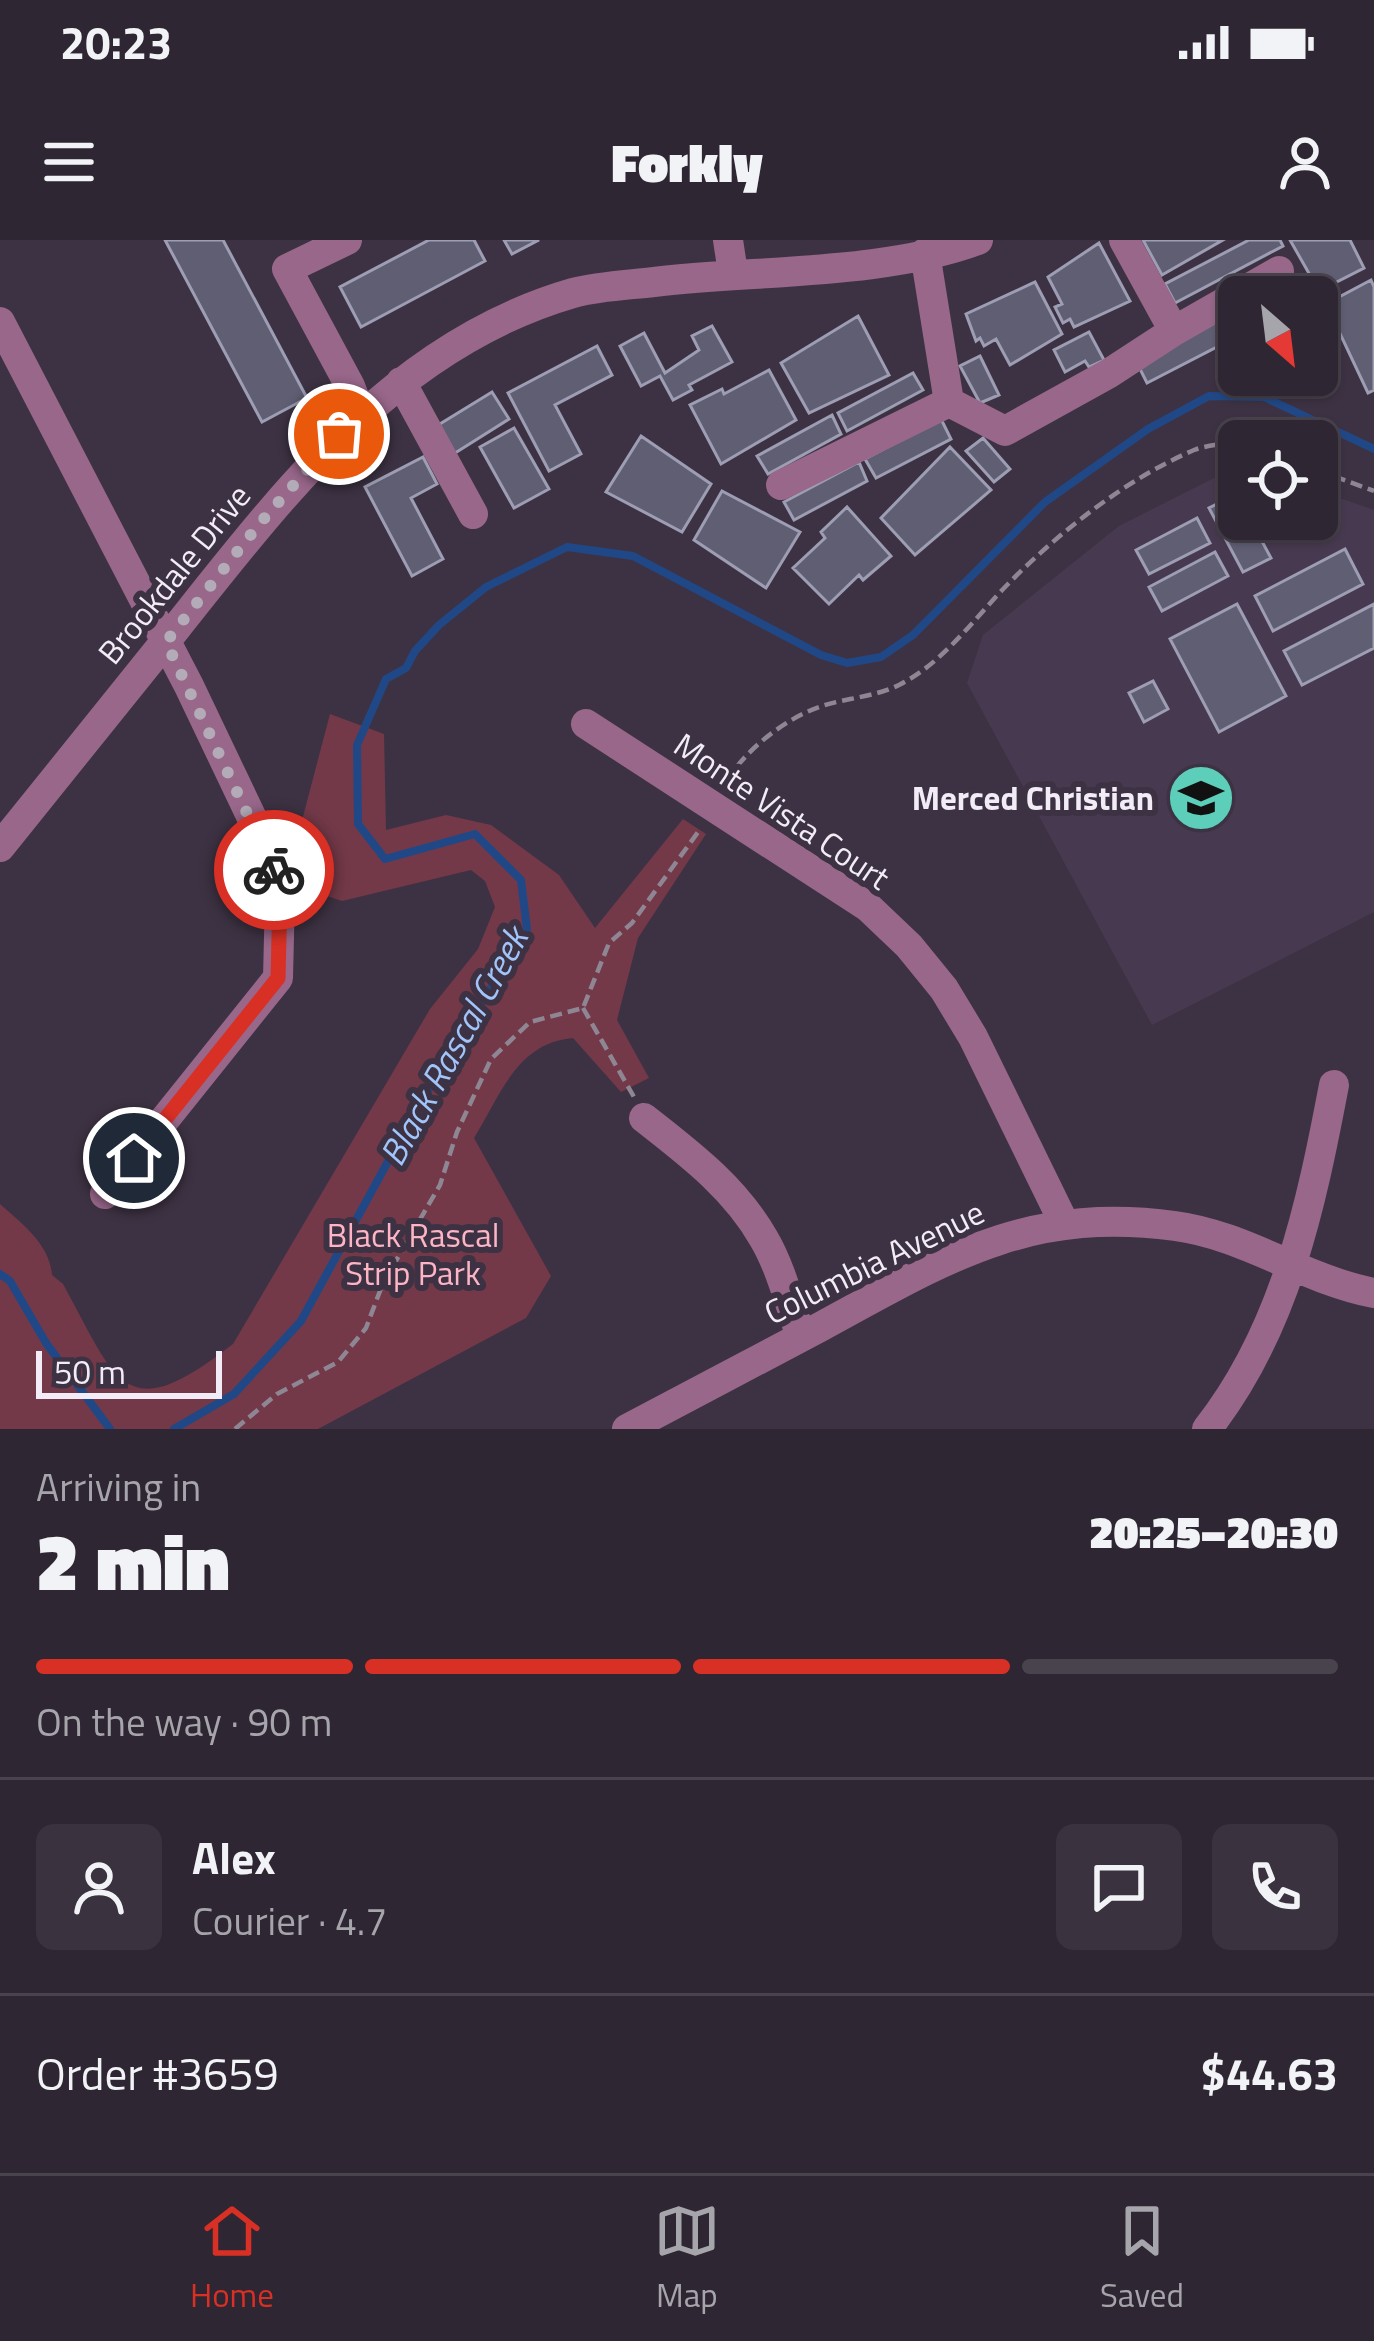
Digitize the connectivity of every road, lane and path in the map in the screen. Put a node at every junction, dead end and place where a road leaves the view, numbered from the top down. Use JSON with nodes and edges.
{"nodes":[{"id":1,"x":347,"y":240,"type":"edge"},
{"id":2,"x":728,"y":240,"type":"edge"},
{"id":3,"x":978,"y":240,"type":"edge"},
{"id":4,"x":1124,"y":240,"type":"edge"},
{"id":5,"x":925,"y":253,"type":"junction"},
{"id":6,"x":1279,"y":271,"type":"dead end"},
{"id":7,"x":733,"y":273,"type":"junction"},
{"id":8,"x":0,"y":322,"type":"edge"},
{"id":9,"x":1174,"y":332,"type":"junction"},
{"id":10,"x":401,"y":382,"type":"junction"},
{"id":11,"x":950,"y":402,"type":"junction"},
{"id":12,"x":361,"y":415,"type":"junction"},
{"id":13,"x":1218,"y":445,"type":"edge"},
{"id":14,"x":1338,"y":478,"type":"edge"},
{"id":15,"x":781,"y":485,"type":"dead end"},
{"id":16,"x":1374,"y":491,"type":"edge"},
{"id":17,"x":473,"y":514,"type":"dead end"},
{"id":18,"x":166,"y":642,"type":"junction"},
{"id":19,"x":586,"y":724,"type":"dead end"},
{"id":20,"x":729,"y":777,"type":"dead end"},
{"id":21,"x":702,"y":826,"type":"dead end"},
{"id":22,"x":0,"y":847,"type":"edge"},
{"id":23,"x":583,"y":1008,"type":"junction"},
{"id":24,"x":1334,"y":1085,"type":"dead end"},
{"id":25,"x":644,"y":1118,"type":"joint"},
{"id":26,"x":105,"y":1194,"type":"dead end"},
{"id":27,"x":1064,"y":1223,"type":"junction"},
{"id":28,"x":1293,"y":1265,"type":"junction"},
{"id":29,"x":1374,"y":1293,"type":"edge"},
{"id":30,"x":801,"y":1337,"type":"junction"},
{"id":31,"x":235,"y":1429,"type":"edge"},
{"id":32,"x":627,"y":1429,"type":"edge"},
{"id":33,"x":1207,"y":1429,"type":"edge"}],
"edges":[{"from":1,"to":12,"type":"street"},
{"from":2,"to":7,"type":"street"},
{"from":3,"to":5,"type":"street","name":"Brookdale Drive"},
{"from":4,"to":9,"type":"street"},
{"from":5,"to":7,"type":"street","name":"Brookdale Drive"},
{"from":5,"to":11,"type":"street"},
{"from":6,"to":9,"type":"street"},
{"from":7,"to":10,"type":"street","name":"Brookdale Drive"},
{"from":8,"to":18,"type":"street"},
{"from":9,"to":11,"type":"street"},
{"from":10,"to":12,"type":"street","name":"Brookdale Drive"},
{"from":10,"to":17,"type":"street"},
{"from":11,"to":15,"type":"street"},
{"from":12,"to":18,"type":"street","name":"Brookdale Drive"},
{"from":13,"to":20,"type":"path"},
{"from":14,"to":16,"type":"path"},
{"from":18,"to":22,"type":"street","name":"Brookdale Drive"},
{"from":18,"to":26,"type":"street"},
{"from":19,"to":27,"type":"street","name":"Monte Vista Court"},
{"from":21,"to":23,"type":"path"},
{"from":23,"to":25,"type":"path"},
{"from":23,"to":31,"type":"path"},
{"from":24,"to":28,"type":"street"},
{"from":25,"to":30,"type":"street"},
{"from":27,"to":28,"type":"street","name":"Columbia Avenue"},
{"from":27,"to":30,"type":"street","name":"Columbia Avenue"},
{"from":28,"to":29,"type":"street","name":"Columbia Avenue"},
{"from":28,"to":33,"type":"street"},
{"from":30,"to":32,"type":"street","name":"Columbia Avenue"}]}
